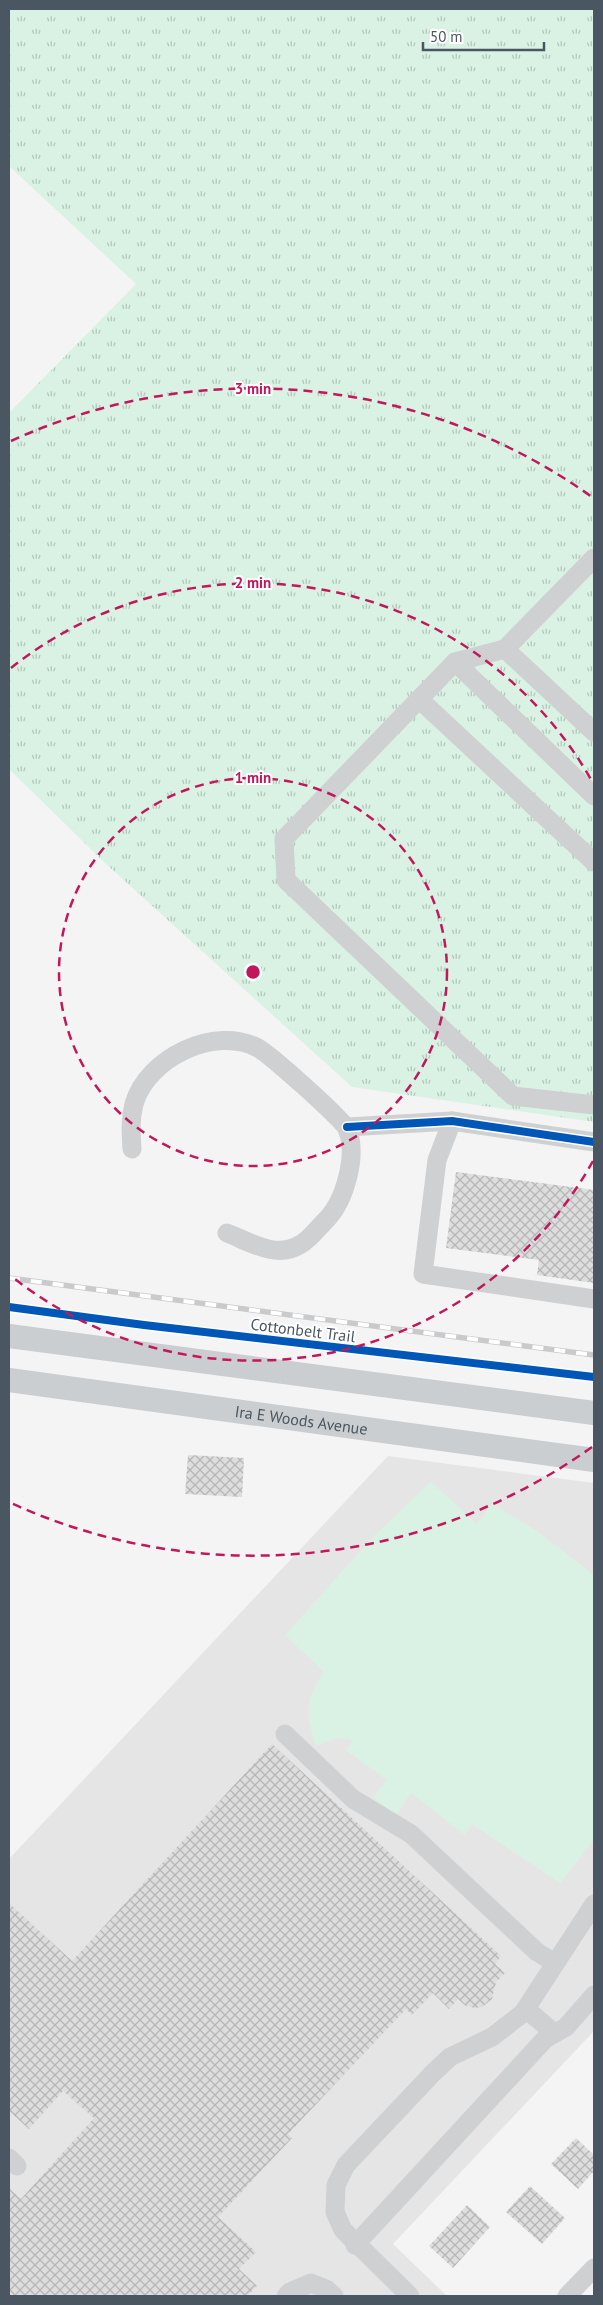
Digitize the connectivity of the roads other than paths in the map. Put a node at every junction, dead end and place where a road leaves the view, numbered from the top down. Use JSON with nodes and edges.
{"nodes":[{"id":1,"x":594,"y":558,"type":"edge"},
{"id":2,"x":505,"y":649,"type":"junction"},
{"id":3,"x":455,"y":662,"type":"junction"},
{"id":4,"x":419,"y":699,"type":"junction"},
{"id":5,"x":594,"y":732,"type":"edge"},
{"id":6,"x":594,"y":796,"type":"edge"},
{"id":7,"x":594,"y":862,"type":"edge"},
{"id":8,"x":594,"y":1105,"type":"edge"},
{"id":9,"x":452,"y":1121,"type":"junction"},
{"id":10,"x":347,"y":1128,"type":"junction"},
{"id":11,"x":594,"y":1142,"type":"edge"},
{"id":12,"x":132,"y":1149,"type":"dead end"},
{"id":13,"x":227,"y":1233,"type":"dead end"},
{"id":14,"x":594,"y":1299,"type":"edge"},
{"id":15,"x":9,"y":1336,"type":"edge"},
{"id":16,"x":9,"y":1380,"type":"edge"},
{"id":17,"x":594,"y":1413,"type":"edge"},
{"id":18,"x":594,"y":1460,"type":"edge"},
{"id":19,"x":285,"y":1734,"type":"dead end"},
{"id":20,"x":594,"y":1904,"type":"edge"},
{"id":21,"x":556,"y":1963,"type":"junction"},
{"id":22,"x":594,"y":1995,"type":"edge"},
{"id":23,"x":522,"y":2012,"type":"junction"},
{"id":24,"x":550,"y":2036,"type":"junction"},
{"id":25,"x":355,"y":2245,"type":"junction"},
{"id":26,"x":594,"y":2268,"type":"edge"},
{"id":27,"x":286,"y":2296,"type":"edge"},
{"id":28,"x":334,"y":2296,"type":"edge"},
{"id":29,"x":410,"y":2296,"type":"edge"},
{"id":30,"x":567,"y":2296,"type":"edge"}],
"edges":[{"from":1,"to":2,"type":"street"},
{"from":2,"to":3,"type":"street"},
{"from":2,"to":5,"type":"street"},
{"from":3,"to":4,"type":"street"},
{"from":3,"to":6,"type":"street"},
{"from":4,"to":7,"type":"street"},
{"from":4,"to":8,"type":"street"},
{"from":9,"to":10,"type":"street"},
{"from":9,"to":11,"type":"street"},
{"from":9,"to":14,"type":"street"},
{"from":10,"to":12,"type":"street"},
{"from":10,"to":13,"type":"street"},
{"from":15,"to":17,"type":"main road"},
{"from":16,"to":18,"type":"main road","name":"Ira E Woods Avenue"},
{"from":19,"to":21,"type":"street"},
{"from":20,"to":21,"type":"street"},
{"from":21,"to":23,"type":"street"},
{"from":22,"to":24,"type":"street"},
{"from":23,"to":24,"type":"street"},
{"from":23,"to":25,"type":"street"},
{"from":24,"to":25,"type":"street"},
{"from":25,"to":29,"type":"street"},
{"from":26,"to":30,"type":"street"},
{"from":27,"to":28,"type":"street"}]}
